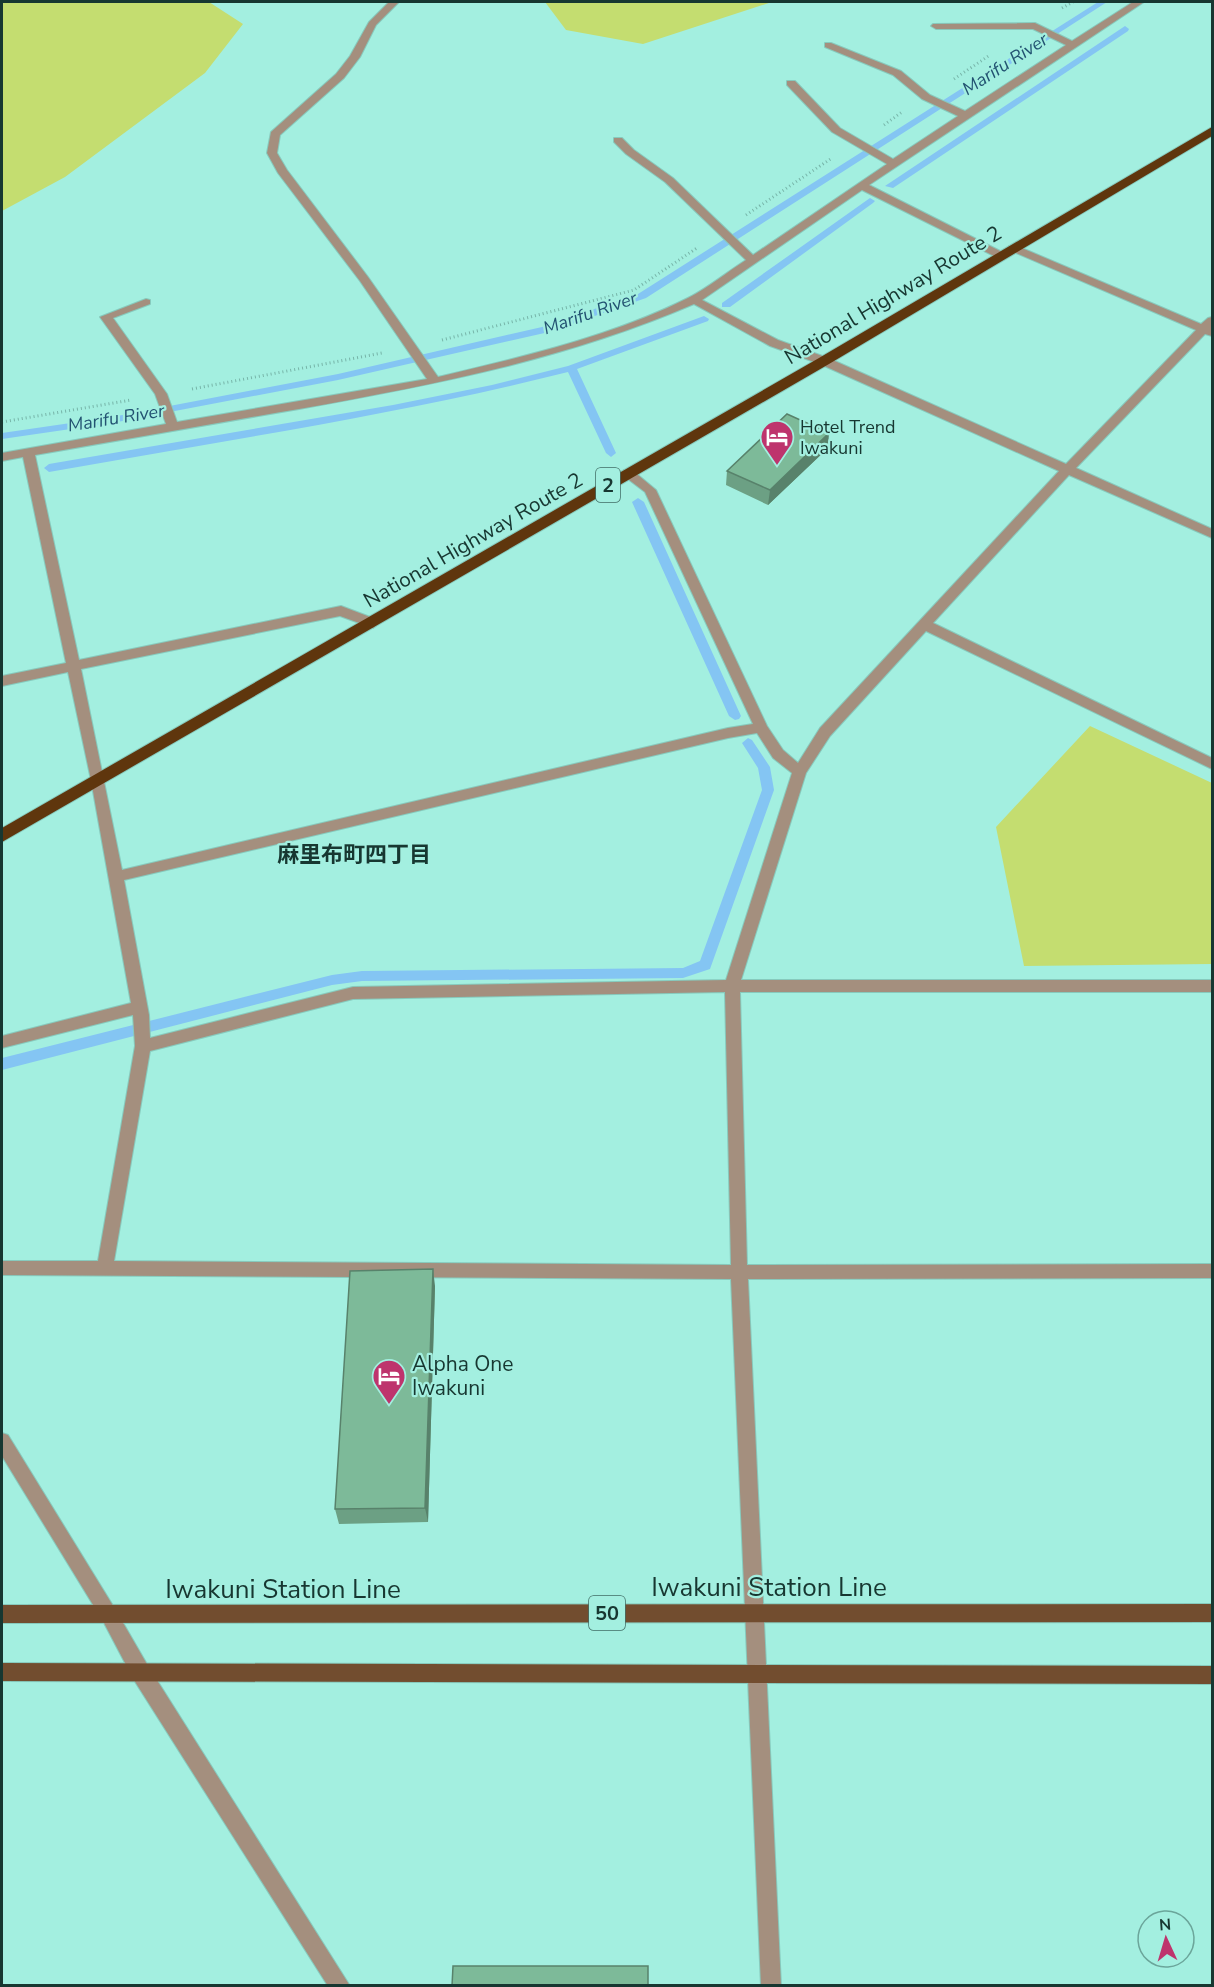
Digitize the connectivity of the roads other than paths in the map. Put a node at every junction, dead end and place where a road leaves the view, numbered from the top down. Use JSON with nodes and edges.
{"nodes":[{"id":1,"x":394,"y":2,"type":"edge"},
{"id":2,"x":1139,"y":2,"type":"edge"},
{"id":3,"x":936,"y":26,"type":"dead end"},
{"id":4,"x":828,"y":45,"type":"dead end"},
{"id":5,"x":1073,"y":45,"type":"junction"},
{"id":6,"x":791,"y":83,"type":"dead end"},
{"id":7,"x":960,"y":113,"type":"junction"},
{"id":8,"x":1212,"y":131,"type":"edge"},
{"id":9,"x":618,"y":140,"type":"dead end"},
{"id":10,"x":890,"y":160,"type":"junction"},
{"id":11,"x":862,"y":186,"type":"junction"},
{"id":12,"x":1007,"y":252,"type":"junction"},
{"id":13,"x":748,"y":256,"type":"junction"},
{"id":14,"x":693,"y":300,"type":"junction"},
{"id":15,"x":146,"y":302,"type":"dead end"},
{"id":16,"x":1212,"y":320,"type":"edge"},
{"id":17,"x":1208,"y":331,"type":"edge"},
{"id":18,"x":824,"y":361,"type":"junction"},
{"id":19,"x":435,"y":381,"type":"junction"},
{"id":20,"x":172,"y":424,"type":"junction"},
{"id":21,"x":28,"y":452,"type":"junction"},
{"id":22,"x":2,"y":457,"type":"edge"},
{"id":23,"x":1067,"y":470,"type":"junction"},
{"id":24,"x":627,"y":473,"type":"junction"},
{"id":25,"x":1212,"y":534,"type":"edge"},
{"id":26,"x":373,"y":623,"type":"junction"},
{"id":27,"x":924,"y":624,"type":"junction"},
{"id":28,"x":72,"y":666,"type":"junction"},
{"id":29,"x":2,"y":681,"type":"edge"},
{"id":30,"x":761,"y":728,"type":"junction"},
{"id":31,"x":1212,"y":764,"type":"edge"},
{"id":32,"x":799,"y":772,"type":"junction"},
{"id":33,"x":98,"y":780,"type":"junction"},
{"id":34,"x":2,"y":836,"type":"edge"},
{"id":35,"x":114,"y":877,"type":"junction"},
{"id":36,"x":732,"y":986,"type":"junction"},
{"id":37,"x":1212,"y":986,"type":"edge"},
{"id":38,"x":140,"y":1011,"type":"junction"},
{"id":39,"x":143,"y":1041,"type":"junction"},
{"id":40,"x":2,"y":1042,"type":"edge"},
{"id":41,"x":2,"y":1268,"type":"edge"},
{"id":42,"x":105,"y":1268,"type":"junction"},
{"id":43,"x":1212,"y":1271,"type":"edge"},
{"id":44,"x":739,"y":1272,"type":"junction"},
{"id":45,"x":2,"y":1441,"type":"edge"},
{"id":46,"x":754,"y":1613,"type":"junction"},
{"id":47,"x":1212,"y":1613,"type":"edge"},
{"id":48,"x":2,"y":1614,"type":"edge"},
{"id":49,"x":109,"y":1615,"type":"junction"},
{"id":50,"x":2,"y":1672,"type":"edge"},
{"id":51,"x":141,"y":1673,"type":"junction"},
{"id":52,"x":756,"y":1674,"type":"junction"},
{"id":53,"x":1212,"y":1675,"type":"edge"},
{"id":54,"x":340,"y":1986,"type":"edge"},
{"id":55,"x":771,"y":1986,"type":"edge"}],
"edges":[{"from":1,"to":19,"type":"street"},
{"from":2,"to":5,"type":"street"},
{"from":3,"to":5,"type":"street"},
{"from":4,"to":7,"type":"street"},
{"from":5,"to":7,"type":"street"},
{"from":6,"to":10,"type":"street"},
{"from":7,"to":10,"type":"street"},
{"from":8,"to":12,"type":"highway","name":"National Highway Route 2","number":"2"},
{"from":9,"to":13,"type":"street"},
{"from":10,"to":11,"type":"street"},
{"from":11,"to":12,"type":"street"},
{"from":11,"to":13,"type":"street"},
{"from":12,"to":17,"type":"street"},
{"from":12,"to":18,"type":"highway","name":"National Highway Route 2","number":"2"},
{"from":13,"to":14,"type":"street"},
{"from":14,"to":18,"type":"street"},
{"from":14,"to":19,"type":"street"},
{"from":15,"to":20,"type":"street"},
{"from":16,"to":17,"type":"street"},
{"from":17,"to":23,"type":"street"},
{"from":18,"to":23,"type":"street"},
{"from":18,"to":24,"type":"highway","name":"National Highway Route 2","number":"2"},
{"from":19,"to":20,"type":"street"},
{"from":20,"to":21,"type":"street"},
{"from":21,"to":22,"type":"street"},
{"from":21,"to":28,"type":"street"},
{"from":23,"to":25,"type":"street"},
{"from":23,"to":27,"type":"street"},
{"from":24,"to":26,"type":"highway","name":"National Highway Route 2","number":"2"},
{"from":24,"to":30,"type":"street"},
{"from":26,"to":28,"type":"street"},
{"from":26,"to":33,"type":"highway","name":"National Highway Route 2","number":"2"},
{"from":27,"to":31,"type":"street"},
{"from":27,"to":32,"type":"street"},
{"from":28,"to":29,"type":"street"},
{"from":28,"to":33,"type":"street"},
{"from":30,"to":32,"type":"street"},
{"from":30,"to":35,"type":"street"},
{"from":32,"to":36,"type":"street"},
{"from":33,"to":34,"type":"highway","name":"National Highway Route 2","number":"2"},
{"from":33,"to":35,"type":"street"},
{"from":35,"to":38,"type":"street"},
{"from":36,"to":37,"type":"street"},
{"from":36,"to":39,"type":"street"},
{"from":36,"to":44,"type":"street"},
{"from":38,"to":39,"type":"street"},
{"from":38,"to":40,"type":"street"},
{"from":39,"to":42,"type":"street"},
{"from":41,"to":42,"type":"street"},
{"from":42,"to":44,"type":"street"},
{"from":43,"to":44,"type":"street"},
{"from":44,"to":46,"type":"street"},
{"from":45,"to":49,"type":"street"},
{"from":46,"to":47,"type":"main road","name":"Iwakuni Station Line","number":"50"},
{"from":46,"to":49,"type":"main road","name":"Iwakuni Station Line","number":"50"},
{"from":46,"to":52,"type":"street"},
{"from":48,"to":49,"type":"main road","name":"Iwakuni Station Line","number":"50"},
{"from":49,"to":51,"type":"street"},
{"from":50,"to":51,"type":"main road"},
{"from":51,"to":52,"type":"main road"},
{"from":51,"to":54,"type":"street"},
{"from":52,"to":53,"type":"main road"},
{"from":52,"to":55,"type":"street"}]}
